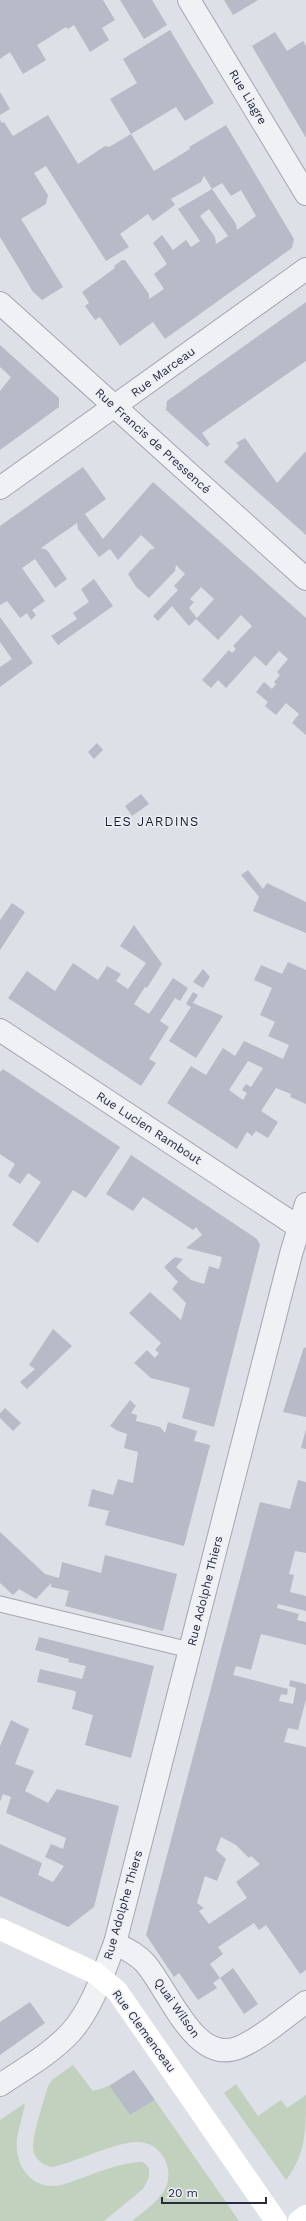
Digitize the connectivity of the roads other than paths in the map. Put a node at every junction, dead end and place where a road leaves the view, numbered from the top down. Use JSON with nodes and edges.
{"nodes":[{"id":1,"x":189,"y":0,"type":"edge"},
{"id":2,"x":306,"y":194,"type":"edge"},
{"id":3,"x":306,"y":269,"type":"edge"},
{"id":4,"x":0,"y":303,"type":"edge"},
{"id":5,"x":114,"y":406,"type":"junction"},
{"id":6,"x":0,"y":488,"type":"edge"},
{"id":7,"x":306,"y":579,"type":"edge"},
{"id":8,"x":0,"y":1030,"type":"edge"},
{"id":9,"x":306,"y":1204,"type":"edge"},
{"id":10,"x":302,"y":1229,"type":"edge"},
{"id":11,"x":0,"y":1604,"type":"edge"},
{"id":12,"x":190,"y":1650,"type":"junction"},
{"id":13,"x":0,"y":1929,"type":"edge"},
{"id":14,"x":115,"y":1943,"type":"junction"},
{"id":15,"x":101,"y":1977,"type":"junction"},
{"id":16,"x":306,"y":2002,"type":"edge"},
{"id":17,"x":0,"y":2085,"type":"edge"},
{"id":18,"x":306,"y":2216,"type":"edge"},
{"id":19,"x":276,"y":2221,"type":"edge"},
{"id":20,"x":299,"y":2221,"type":"edge"}],
"edges":[{"from":1,"to":2,"type":"street","name":"Rue Liagre"},
{"from":3,"to":5,"type":"street","name":"Rue Marceau"},
{"from":4,"to":5,"type":"street","name":"Rue Francis de Pressencé"},
{"from":5,"to":6,"type":"street","name":"Rue Marceau"},
{"from":5,"to":7,"type":"street","name":"Rue Francis de Pressencé"},
{"from":8,"to":10,"type":"street","name":"Rue Lucien Rambout"},
{"from":9,"to":10,"type":"street","name":"Rue Adolphe Thiers"},
{"from":10,"to":12,"type":"street","name":"Rue Adolphe Thiers"},
{"from":11,"to":12,"type":"lane"},
{"from":12,"to":14,"type":"street","name":"Rue Adolphe Thiers"},
{"from":13,"to":15,"type":"street","name":"Rue Clemenceau"},
{"from":14,"to":15,"type":"street","name":"Rue Adolphe Thiers"},
{"from":14,"to":16,"type":"street","name":"Quai Wilson"},
{"from":15,"to":17,"type":"street","name":"Rue Adolphe Thiers"},
{"from":15,"to":19,"type":"street","name":"Rue Clemenceau"},
{"from":18,"to":20,"type":"street"}]}
